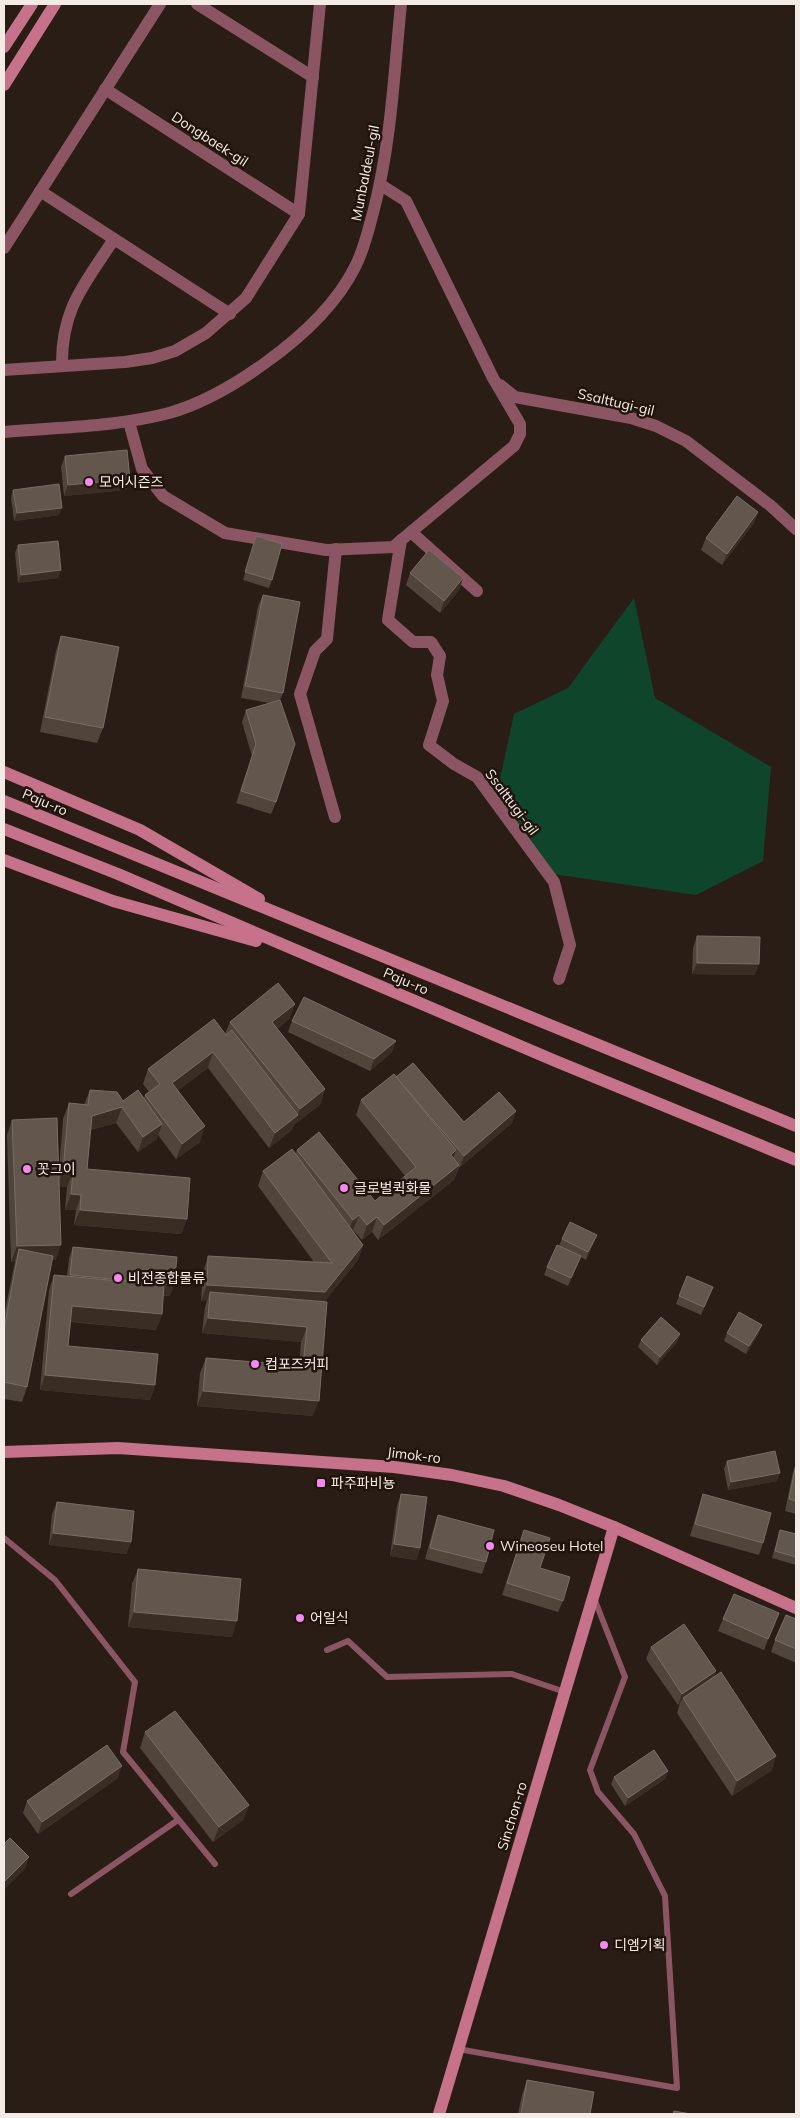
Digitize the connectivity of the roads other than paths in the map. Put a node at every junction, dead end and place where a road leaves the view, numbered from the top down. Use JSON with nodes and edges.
{"nodes":[{"id":1,"x":32,"y":4,"type":"edge"},
{"id":2,"x":55,"y":4,"type":"edge"},
{"id":3,"x":160,"y":4,"type":"edge"},
{"id":4,"x":197,"y":4,"type":"edge"},
{"id":5,"x":320,"y":4,"type":"edge"},
{"id":6,"x":401,"y":4,"type":"edge"},
{"id":7,"x":4,"y":47,"type":"edge"},
{"id":8,"x":313,"y":77,"type":"junction"},
{"id":9,"x":4,"y":85,"type":"edge"},
{"id":10,"x":105,"y":89,"type":"junction"},
{"id":11,"x":381,"y":184,"type":"junction"},
{"id":12,"x":40,"y":191,"type":"junction"},
{"id":13,"x":298,"y":214,"type":"junction"},
{"id":14,"x":114,"y":239,"type":"junction"},
{"id":15,"x":4,"y":248,"type":"edge"},
{"id":16,"x":230,"y":314,"type":"junction"},
{"id":17,"x":62,"y":366,"type":"junction"},
{"id":18,"x":4,"y":370,"type":"edge"},
{"id":19,"x":492,"y":378,"type":"junction"},
{"id":20,"x":128,"y":422,"type":"junction"},
{"id":21,"x":4,"y":432,"type":"edge"},
{"id":22,"x":796,"y":529,"type":"edge"},
{"id":23,"x":406,"y":536,"type":"junction"},
{"id":24,"x":336,"y":550,"type":"junction"},
{"id":25,"x":477,"y":591,"type":"dead end"},
{"id":26,"x":4,"y":772,"type":"edge"},
{"id":27,"x":4,"y":802,"type":"edge"},
{"id":28,"x":335,"y":817,"type":"dead end"},
{"id":29,"x":4,"y":829,"type":"edge"},
{"id":30,"x":4,"y":860,"type":"edge"},
{"id":31,"x":298,"y":922,"type":"junction"},
{"id":32,"x":303,"y":954,"type":"junction"},
{"id":33,"x":560,"y":979,"type":"dead end"},
{"id":34,"x":796,"y":1126,"type":"edge"},
{"id":35,"x":796,"y":1160,"type":"edge"},
{"id":36,"x":4,"y":1452,"type":"edge"},
{"id":37,"x":614,"y":1527,"type":"junction"},
{"id":38,"x":4,"y":1538,"type":"edge"},
{"id":39,"x":594,"y":1596,"type":"junction"},
{"id":40,"x":796,"y":1608,"type":"edge"},
{"id":41,"x":327,"y":1650,"type":"dead end"},
{"id":42,"x":565,"y":1692,"type":"junction"},
{"id":43,"x":178,"y":1820,"type":"junction"},
{"id":44,"x":215,"y":1864,"type":"dead end"},
{"id":45,"x":71,"y":1894,"type":"dead end"},
{"id":46,"x":458,"y":2049,"type":"junction"},
{"id":47,"x":439,"y":2114,"type":"edge"}],
"edges":[{"from":1,"to":7,"type":"main road"},
{"from":2,"to":9,"type":"main road"},
{"from":3,"to":10,"type":"street"},
{"from":4,"to":8,"type":"street"},
{"from":5,"to":8,"type":"street"},
{"from":6,"to":11,"type":"street","name":"Munbaldeul-gil"},
{"from":8,"to":13,"type":"street"},
{"from":10,"to":12,"type":"street"},
{"from":10,"to":13,"type":"street","name":"Dongbaek-gil"},
{"from":11,"to":19,"type":"street","name":"Ssalttugi-gil"},
{"from":11,"to":20,"type":"street","name":"Munbaldeul-gil"},
{"from":12,"to":14,"type":"street"},
{"from":12,"to":15,"type":"street"},
{"from":13,"to":16,"type":"street"},
{"from":14,"to":16,"type":"street"},
{"from":14,"to":17,"type":"street"},
{"from":16,"to":17,"type":"street"},
{"from":17,"to":18,"type":"street"},
{"from":19,"to":22,"type":"street","name":"Ssalttugi-gil"},
{"from":19,"to":23,"type":"street","name":"Ssalttugi-gil"},
{"from":20,"to":21,"type":"street","name":"Munbaldeul-gil"},
{"from":20,"to":24,"type":"street","name":"Ssalttugi-gil"},
{"from":23,"to":24,"type":"street","name":"Ssalttugi-gil"},
{"from":23,"to":25,"type":"street"},
{"from":23,"to":33,"type":"street","name":"Ssalttugi-gil"},
{"from":24,"to":28,"type":"street"},
{"from":26,"to":31,"type":"main road"},
{"from":27,"to":31,"type":"main road","name":"Paju-ro"},
{"from":29,"to":32,"type":"main road","name":"Paju-ro"},
{"from":30,"to":32,"type":"main road"},
{"from":31,"to":34,"type":"main road","name":"Paju-ro"},
{"from":32,"to":35,"type":"main road","name":"Paju-ro"},
{"from":36,"to":37,"type":"main road","name":"Jimok-ro"},
{"from":37,"to":39,"type":"main road","name":"Sinchon-ro"},
{"from":37,"to":40,"type":"main road","name":"Jimok-ro"},
{"from":38,"to":43,"type":"lane"},
{"from":39,"to":42,"type":"main road","name":"Sinchon-ro"},
{"from":39,"to":46,"type":"lane"},
{"from":41,"to":42,"type":"lane"},
{"from":42,"to":46,"type":"main road","name":"Sinchon-ro"},
{"from":43,"to":44,"type":"lane"},
{"from":43,"to":45,"type":"lane"},
{"from":46,"to":47,"type":"main road","name":"Sinchon-ro"}]}
